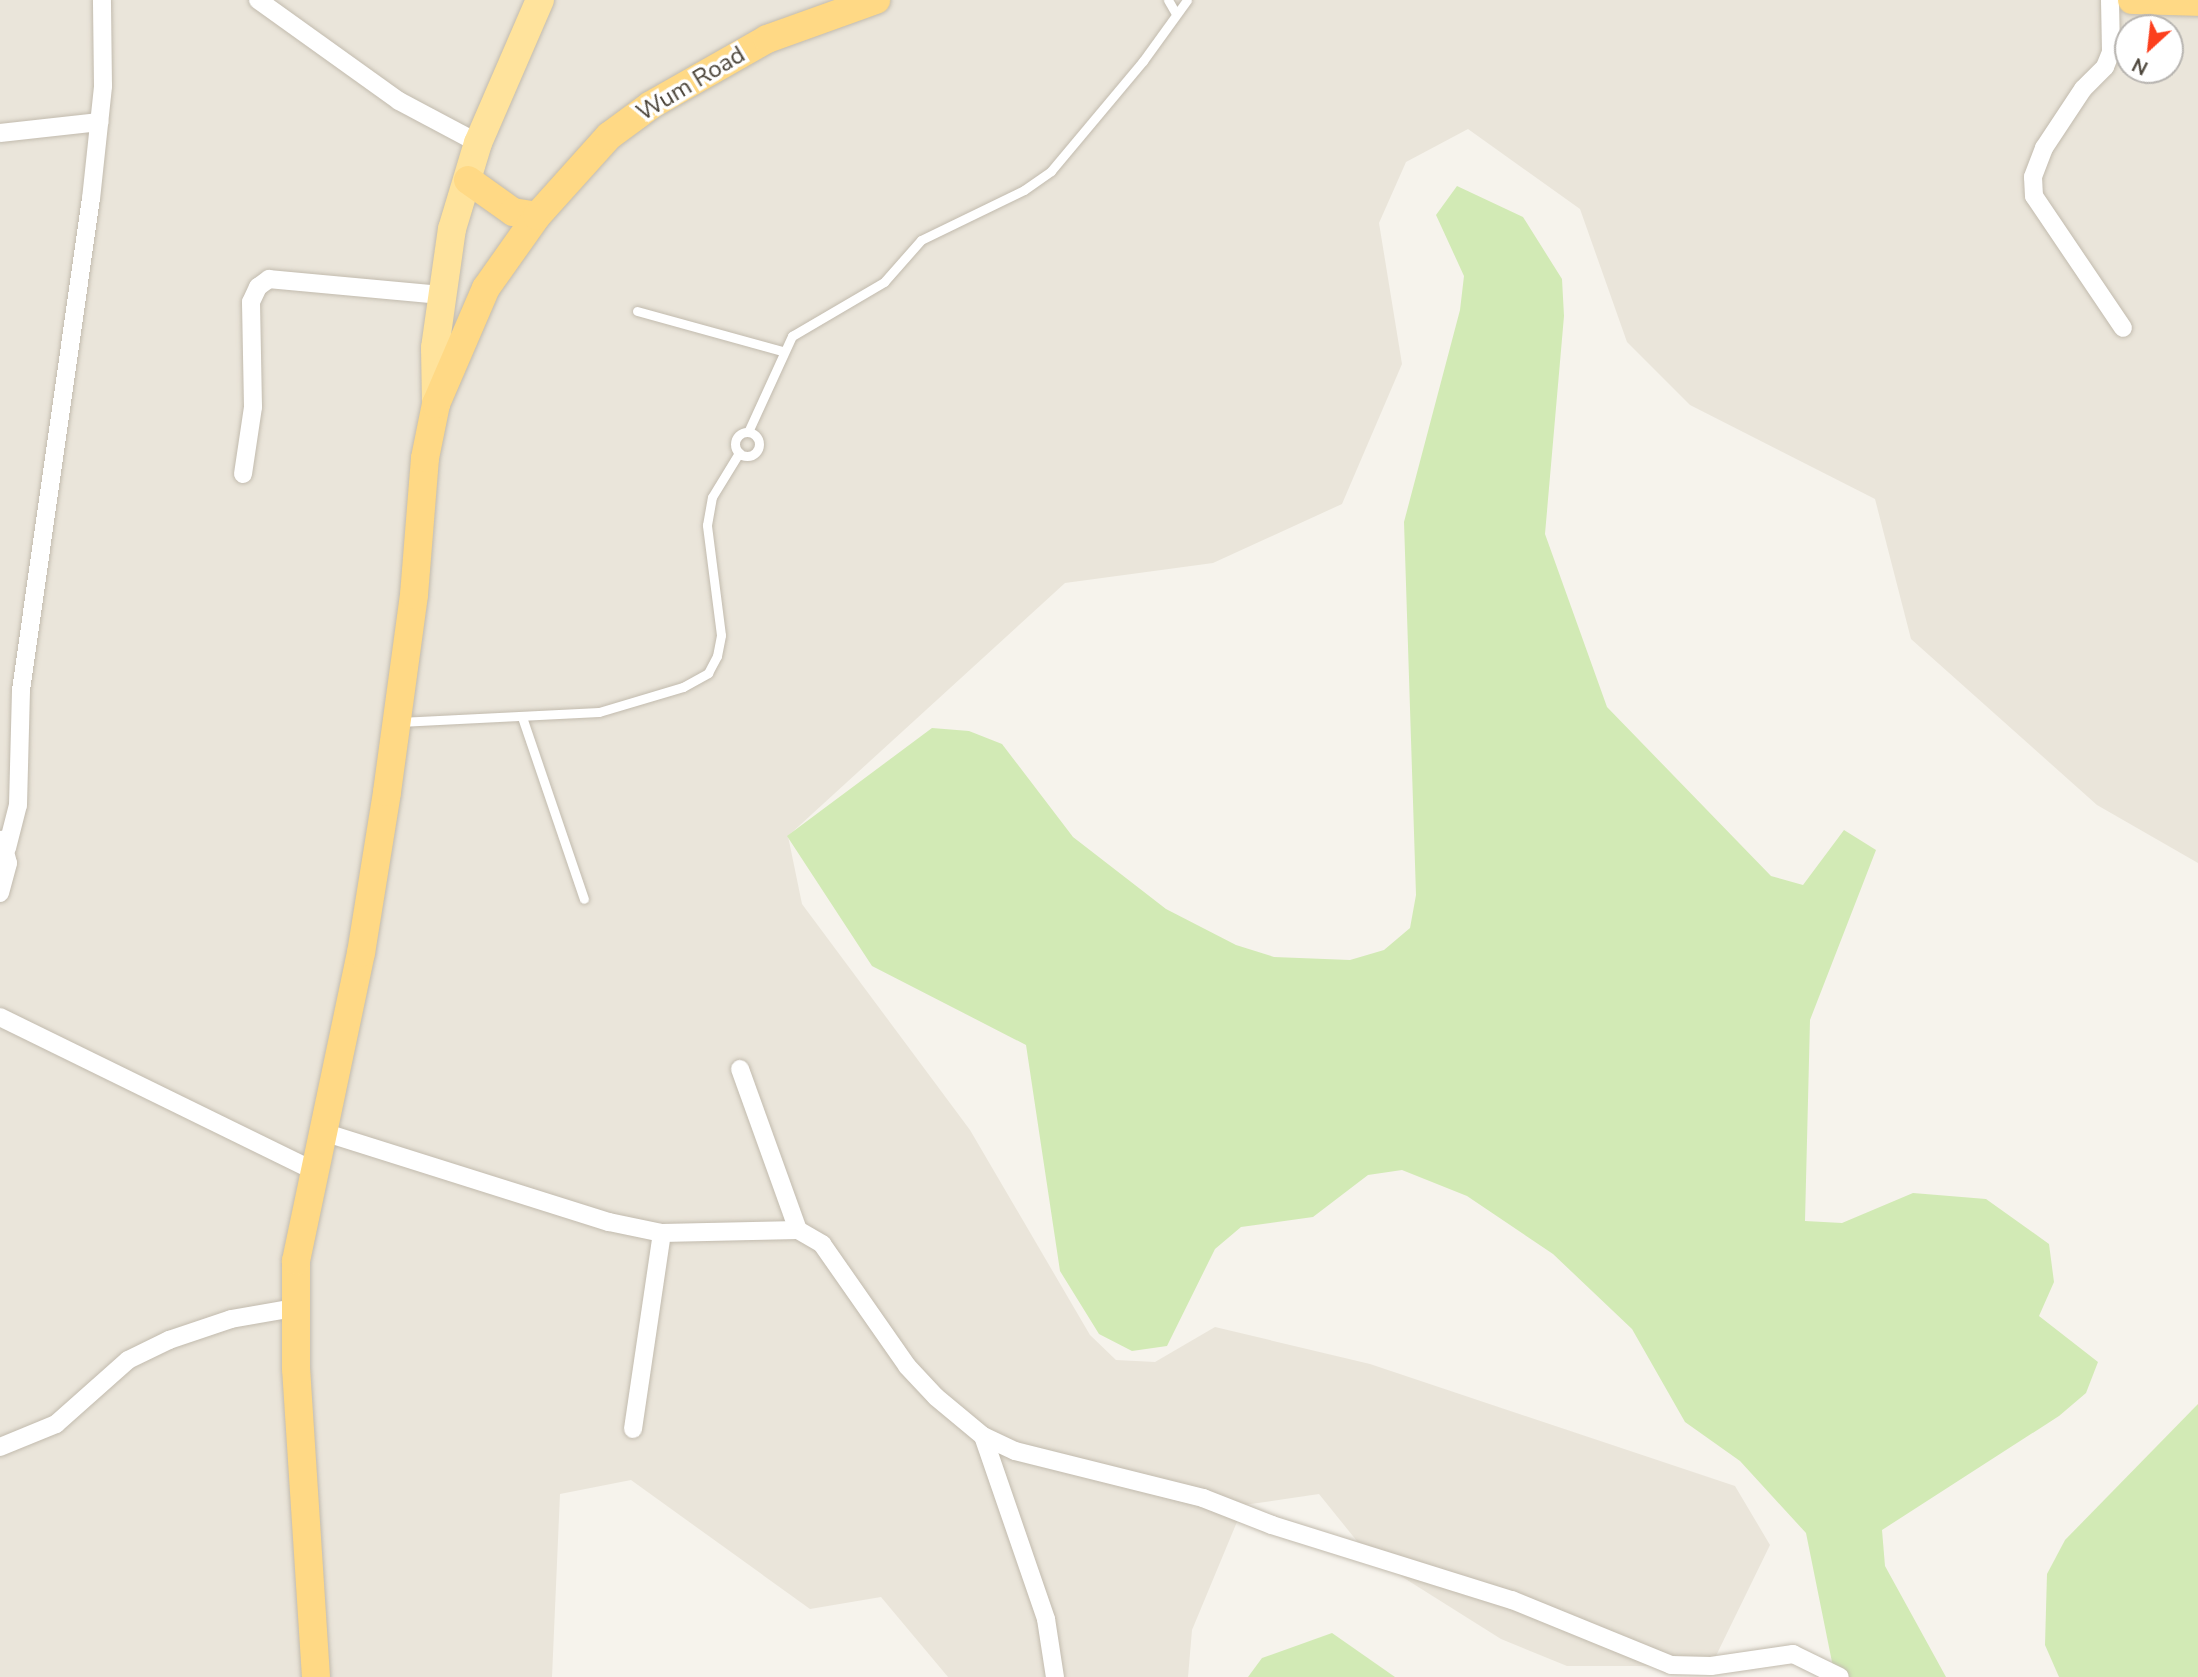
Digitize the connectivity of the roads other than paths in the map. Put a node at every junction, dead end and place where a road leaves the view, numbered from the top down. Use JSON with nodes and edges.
{"nodes":[{"id":1,"x":102,"y":0,"type":"edge"},
{"id":2,"x":258,"y":0,"type":"edge"},
{"id":3,"x":540,"y":0,"type":"edge"},
{"id":4,"x":876,"y":0,"type":"edge"},
{"id":5,"x":1168,"y":0,"type":"edge"},
{"id":6,"x":1187,"y":0,"type":"edge"},
{"id":7,"x":2110,"y":0,"type":"edge"},
{"id":8,"x":2132,"y":0,"type":"edge"},
{"id":9,"x":2198,"y":2,"type":"edge"},
{"id":10,"x":1175,"y":12,"type":"junction"},
{"id":11,"x":99,"y":122,"type":"junction"},
{"id":12,"x":0,"y":132,"type":"edge"},
{"id":13,"x":478,"y":143,"type":"junction"},
{"id":14,"x":468,"y":180,"type":"junction"},
{"id":15,"x":537,"y":216,"type":"junction"},
{"id":16,"x":440,"y":295,"type":"junction"},
{"id":17,"x":637,"y":310,"type":"dead end"},
{"id":18,"x":2123,"y":328,"type":"dead end"},
{"id":19,"x":782,"y":351,"type":"junction"},
{"id":20,"x":436,"y":404,"type":"junction"},
{"id":21,"x":748,"y":432,"type":"junction"},
{"id":22,"x":739,"y":453,"type":"junction"},
{"id":23,"x":243,"y":474,"type":"dead end"},
{"id":24,"x":522,"y":717,"type":"junction"},
{"id":25,"x":396,"y":722,"type":"junction"},
{"id":26,"x":4,"y":843,"type":"edge"},
{"id":27,"x":0,"y":893,"type":"edge"},
{"id":28,"x":584,"y":899,"type":"dead end"},
{"id":29,"x":1,"y":1019,"type":"edge"},
{"id":30,"x":740,"y":1069,"type":"dead end"},
{"id":31,"x":320,"y":1131,"type":"junction"},
{"id":32,"x":312,"y":1170,"type":"junction"},
{"id":33,"x":798,"y":1230,"type":"junction"},
{"id":34,"x":662,"y":1233,"type":"junction"},
{"id":35,"x":294,"y":1308,"type":"junction"},
{"id":36,"x":633,"y":1429,"type":"dead end"},
{"id":37,"x":983,"y":1436,"type":"junction"},
{"id":38,"x":0,"y":1447,"type":"edge"},
{"id":39,"x":316,"y":1677,"type":"edge"},
{"id":40,"x":1055,"y":1677,"type":"edge"},
{"id":41,"x":1840,"y":1677,"type":"edge"}],
"edges":[{"from":1,"to":11,"type":"street"},
{"from":2,"to":13,"type":"street"},
{"from":3,"to":13,"type":"main road"},
{"from":4,"to":15,"type":"highway","name":"Wum Road"},
{"from":5,"to":10,"type":"lane"},
{"from":6,"to":10,"type":"lane"},
{"from":7,"to":18,"type":"street"},
{"from":8,"to":9,"type":"highway"},
{"from":10,"to":19,"type":"lane"},
{"from":11,"to":12,"type":"street"},
{"from":11,"to":26,"type":"street"},
{"from":13,"to":14,"type":"main road"},
{"from":14,"to":15,"type":"highway"},
{"from":14,"to":16,"type":"main road"},
{"from":15,"to":20,"type":"highway","name":"Wum Road"},
{"from":16,"to":20,"type":"main road"},
{"from":16,"to":23,"type":"street"},
{"from":17,"to":19,"type":"lane"},
{"from":19,"to":21,"type":"lane"},
{"from":20,"to":25,"type":"highway","name":"Wum Road"},
{"from":21,"to":22,"type":"lane"},
{"from":21,"to":22,"type":"lane"},
{"from":22,"to":24,"type":"lane"},
{"from":24,"to":25,"type":"lane"},
{"from":24,"to":28,"type":"lane"},
{"from":25,"to":31,"type":"highway","name":"Wum Road"},
{"from":26,"to":27,"type":"street"},
{"from":29,"to":32,"type":"street"},
{"from":30,"to":33,"type":"street"},
{"from":31,"to":32,"type":"highway","name":"Wum Road"},
{"from":31,"to":34,"type":"street"},
{"from":32,"to":35,"type":"highway","name":"Wum Road"},
{"from":33,"to":34,"type":"street"},
{"from":33,"to":37,"type":"street"},
{"from":34,"to":36,"type":"street"},
{"from":35,"to":38,"type":"street"},
{"from":35,"to":39,"type":"highway","name":"Wum Road"},
{"from":37,"to":40,"type":"street"},
{"from":37,"to":41,"type":"street"}]}
